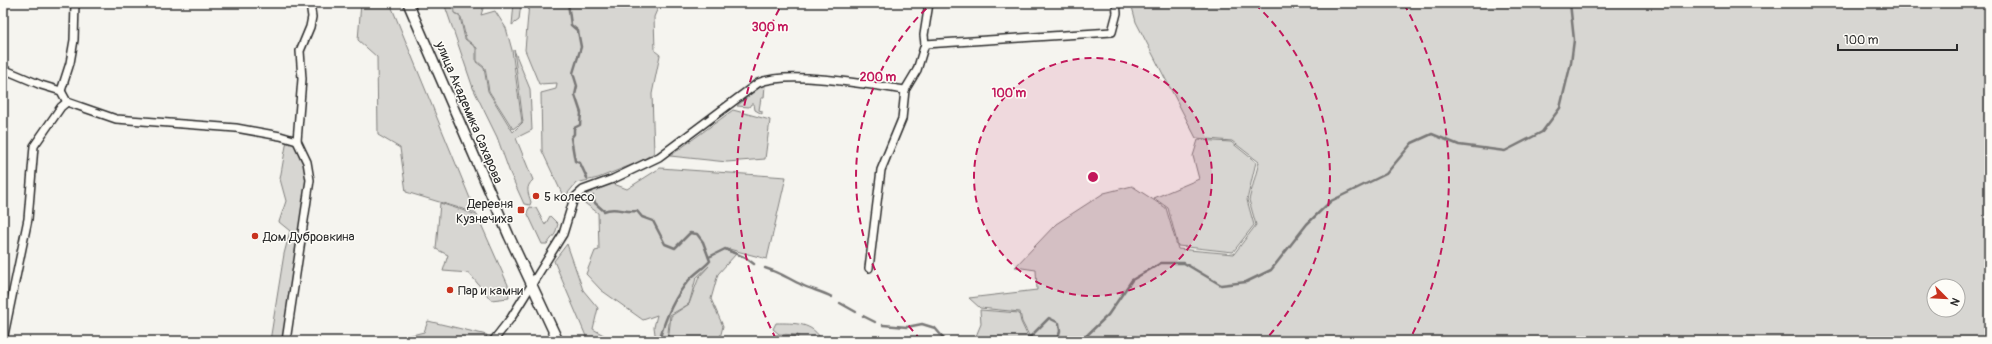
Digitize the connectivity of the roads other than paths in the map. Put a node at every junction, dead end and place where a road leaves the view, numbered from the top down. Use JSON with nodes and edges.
{"nodes":[{"id":1,"x":75,"y":3,"type":"edge"},
{"id":2,"x":310,"y":3,"type":"edge"},
{"id":3,"x":408,"y":3,"type":"edge"},
{"id":4,"x":929,"y":3,"type":"edge"},
{"id":5,"x":1116,"y":3,"type":"edge"},
{"id":6,"x":925,"y":44,"type":"junction"},
{"id":7,"x":3,"y":69,"type":"edge"},
{"id":8,"x":906,"y":90,"type":"junction"},
{"id":9,"x":61,"y":91,"type":"junction"},
{"id":10,"x":67,"y":102,"type":"junction"},
{"id":11,"x":297,"y":141,"type":"junction"},
{"id":12,"x":869,"y":268,"type":"dead end"},
{"id":13,"x":531,"y":284,"type":"junction"},
{"id":14,"x":3,"y":340,"type":"edge"},
{"id":15,"x":286,"y":341,"type":"edge"},
{"id":16,"x":493,"y":341,"type":"edge"},
{"id":17,"x":558,"y":341,"type":"edge"}],
"edges":[{"from":1,"to":9,"type":"street"},
{"from":2,"to":11,"type":"street"},
{"from":3,"to":13,"type":"main road","name":"улица Академика Сахарова"},
{"from":4,"to":6,"type":"street"},
{"from":5,"to":6,"type":"street"},
{"from":6,"to":8,"type":"street"},
{"from":7,"to":9,"type":"street"},
{"from":8,"to":12,"type":"street"},
{"from":8,"to":13,"type":"street"},
{"from":9,"to":10,"type":"street"},
{"from":10,"to":11,"type":"street"},
{"from":10,"to":14,"type":"street"},
{"from":11,"to":15,"type":"street"},
{"from":13,"to":16,"type":"street"},
{"from":13,"to":17,"type":"main road","name":"улица Академика Сахарова"}]}
